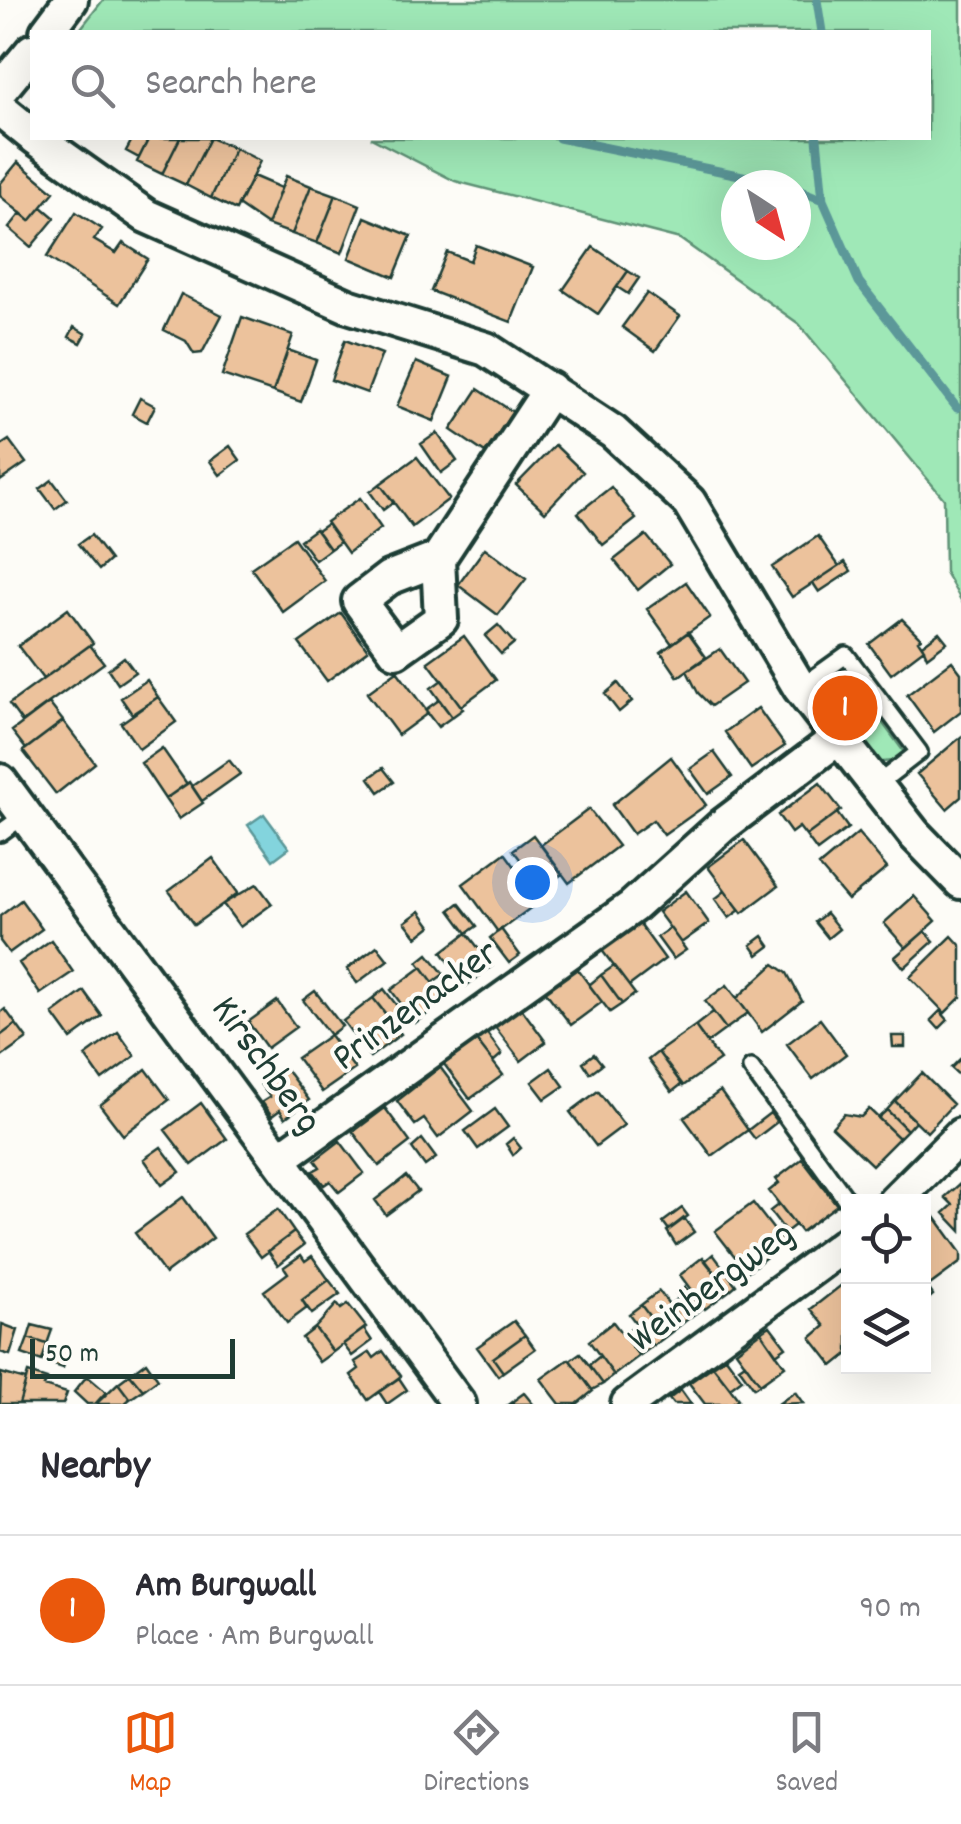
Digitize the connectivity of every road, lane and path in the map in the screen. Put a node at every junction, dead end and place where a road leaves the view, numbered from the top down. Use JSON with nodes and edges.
{"nodes":[{"id":1,"x":71,"y":0,"type":"edge"},
{"id":2,"x":48,"y":30,"type":"edge"},
{"id":3,"x":30,"y":53,"type":"edge"},
{"id":4,"x":0,"y":90,"type":"edge"},
{"id":5,"x":0,"y":109,"type":"edge"},
{"id":6,"x":30,"y":133,"type":"edge"},
{"id":7,"x":39,"y":140,"type":"edge"},
{"id":8,"x":550,"y":389,"type":"junction"},
{"id":9,"x":438,"y":559,"type":"dead end"},
{"id":10,"x":800,"y":688,"type":"junction"},
{"id":11,"x":838,"y":738,"type":"junction"},
{"id":12,"x":0,"y":781,"type":"edge"},
{"id":13,"x":875,"y":786,"type":"junction"},
{"id":14,"x":12,"y":824,"type":"edge"},
{"id":15,"x":961,"y":882,"type":"edge"},
{"id":16,"x":752,"y":1068,"type":"dead end"},
{"id":17,"x":961,"y":1136,"type":"edge"},
{"id":18,"x":279,"y":1159,"type":"junction"},
{"id":19,"x":842,"y":1194,"type":"edge"},
{"id":20,"x":902,"y":1194,"type":"edge"},
{"id":21,"x":841,"y":1247,"type":"edge"},
{"id":22,"x":459,"y":1404,"type":"edge"},
{"id":23,"x":628,"y":1404,"type":"edge"}],
"edges":[{"from":1,"to":2,"type":"street"},
{"from":3,"to":4,"type":"street"},
{"from":5,"to":6,"type":"street"},
{"from":7,"to":8,"type":"street"},
{"from":8,"to":9,"type":"street"},
{"from":8,"to":10,"type":"street"},
{"from":10,"to":11,"type":"street"},
{"from":10,"to":13,"type":"lane"},
{"from":11,"to":13,"type":"street"},
{"from":11,"to":18,"type":"street","name":"Prinzenacker"},
{"from":12,"to":14,"type":"street","name":"Kirschberg"},
{"from":13,"to":15,"type":"street"},
{"from":14,"to":18,"type":"street","name":"Kirschberg"},
{"from":16,"to":19,"type":"lane"},
{"from":17,"to":20,"type":"street"},
{"from":18,"to":22,"type":"street","name":"Kirschberg"},
{"from":21,"to":23,"type":"street","name":"Weinbergweg"}]}
